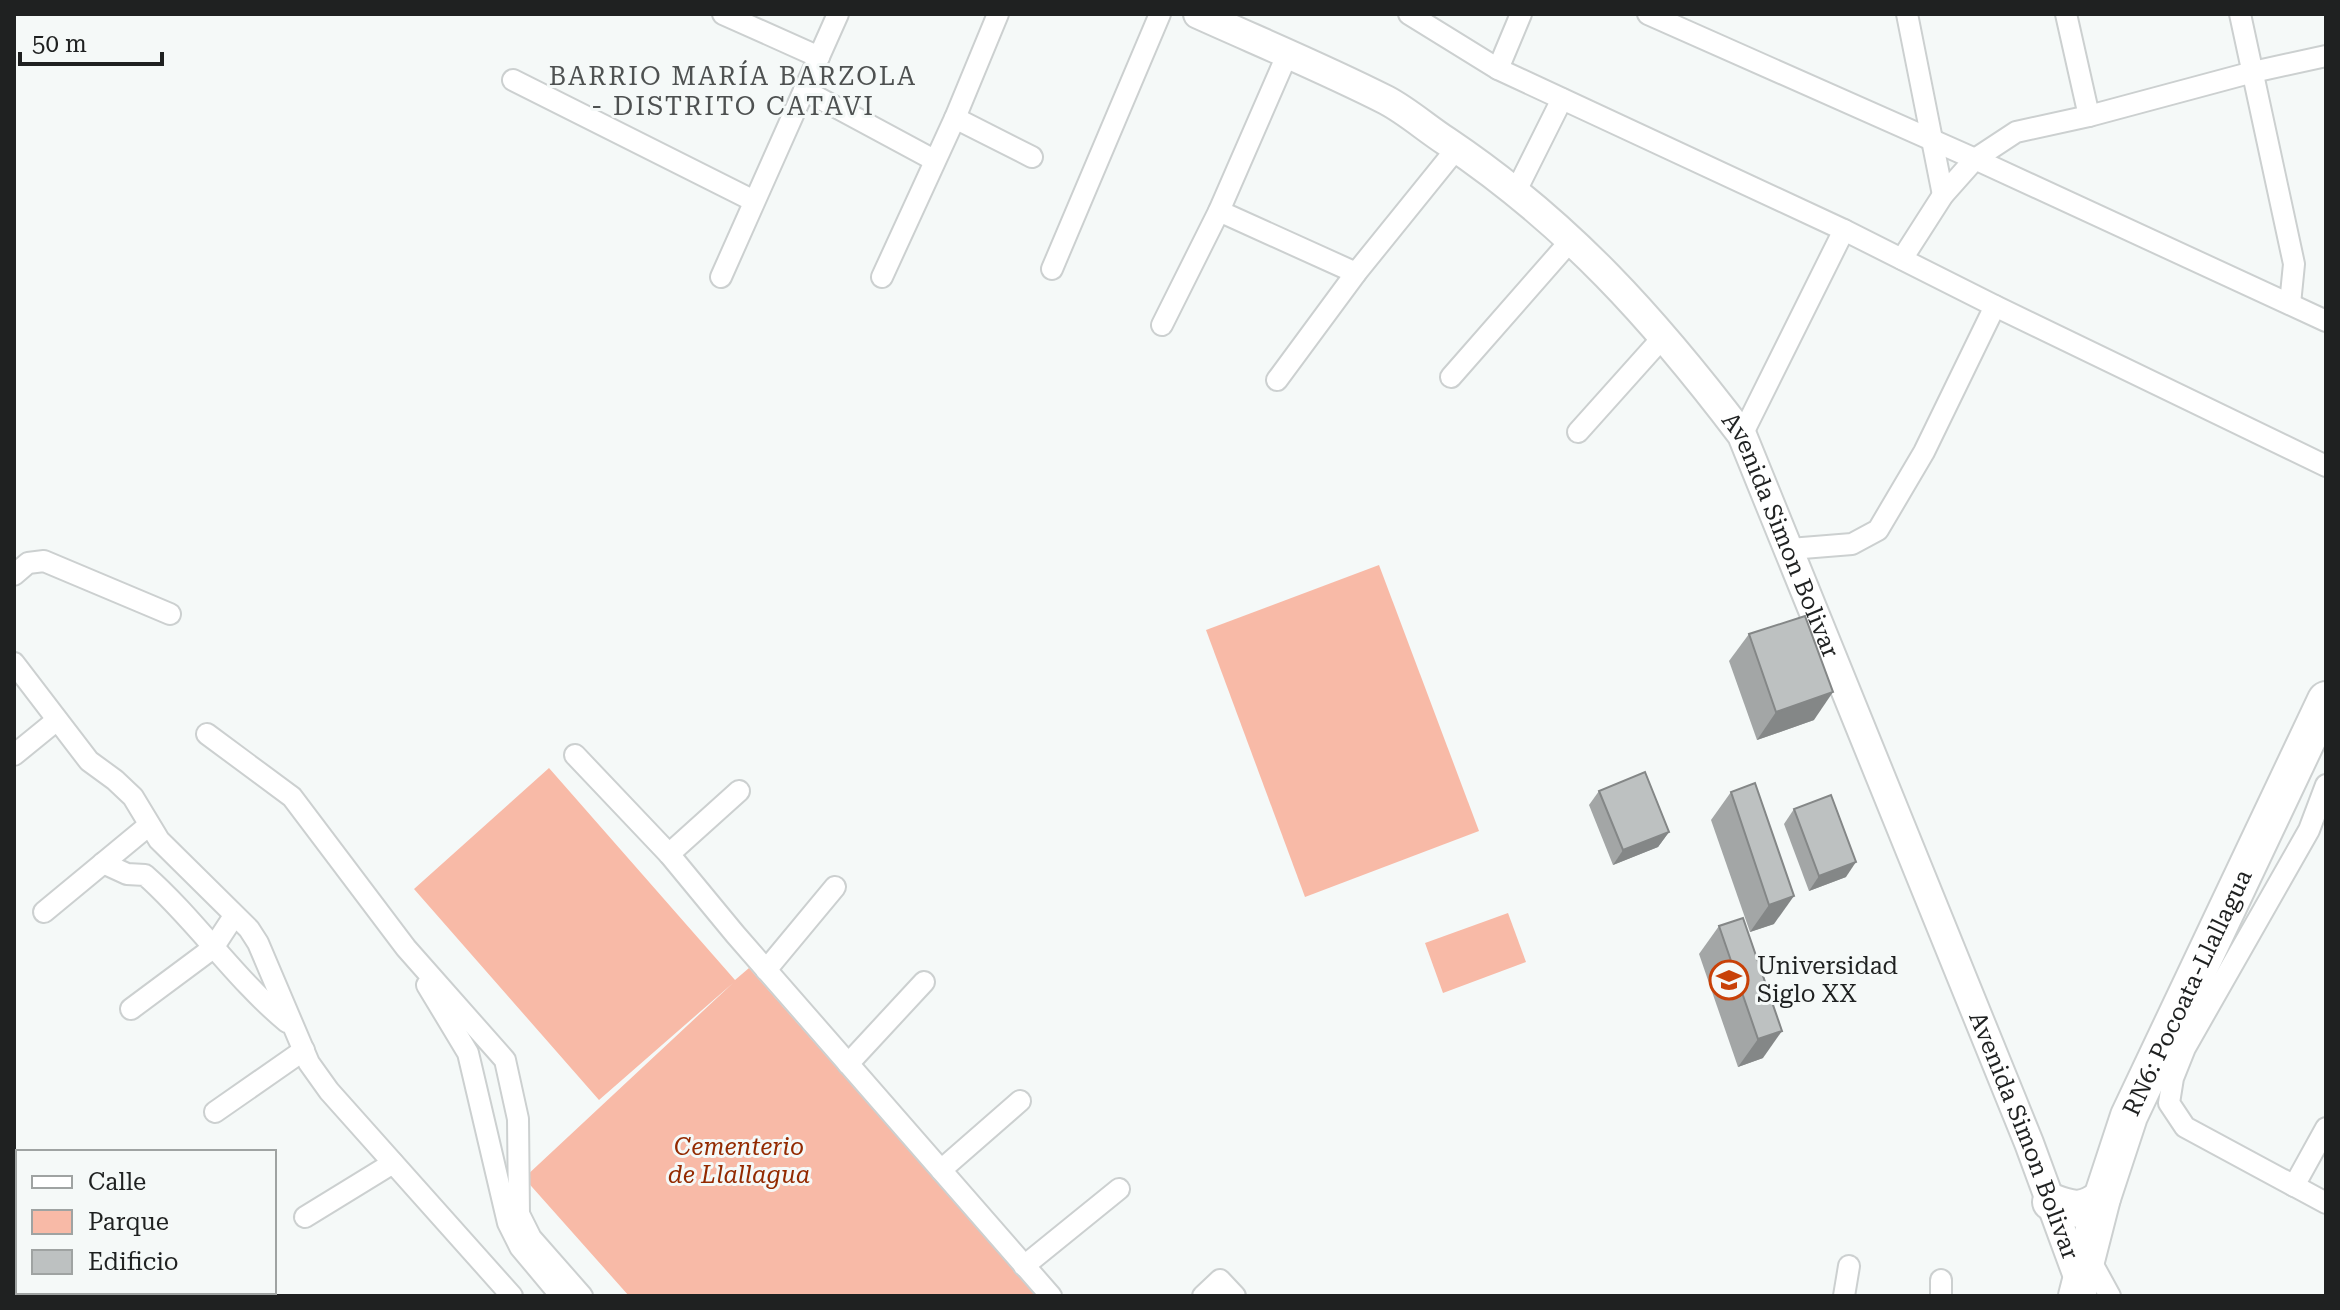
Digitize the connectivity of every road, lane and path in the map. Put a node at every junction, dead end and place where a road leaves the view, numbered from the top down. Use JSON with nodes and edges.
{"nodes":[{"id":1,"x":723,"y":14,"type":"edge"},
{"id":2,"x":838,"y":14,"type":"edge"},
{"id":3,"x":998,"y":14,"type":"edge"},
{"id":4,"x":1160,"y":14,"type":"edge"},
{"id":5,"x":1198,"y":14,"type":"edge"},
{"id":6,"x":1409,"y":14,"type":"edge"},
{"id":7,"x":1521,"y":14,"type":"edge"},
{"id":8,"x":1648,"y":14,"type":"edge"},
{"id":9,"x":1907,"y":14,"type":"edge"},
{"id":10,"x":2066,"y":14,"type":"edge"},
{"id":11,"x":2240,"y":14,"type":"edge"},
{"id":12,"x":1287,"y":55,"type":"junction"},
{"id":13,"x":2326,"y":56,"type":"edge"},
{"id":14,"x":819,"y":57,"type":"junction"},
{"id":15,"x":1498,"y":69,"type":"junction"},
{"id":16,"x":2253,"y":72,"type":"junction"},
{"id":17,"x":513,"y":80,"type":"dead end"},
{"id":18,"x":804,"y":90,"type":"junction"},
{"id":19,"x":1562,"y":99,"type":"junction"},
{"id":20,"x":2089,"y":116,"type":"junction"},
{"id":21,"x":955,"y":118,"type":"junction"},
{"id":22,"x":1932,"y":141,"type":"junction"},
{"id":23,"x":1457,"y":148,"type":"junction"},
{"id":24,"x":1032,"y":157,"type":"dead end"},
{"id":25,"x":1975,"y":159,"type":"junction"},
{"id":26,"x":934,"y":160,"type":"junction"},
{"id":27,"x":1516,"y":191,"type":"junction"},
{"id":28,"x":1943,"y":195,"type":"junction"},
{"id":29,"x":754,"y":201,"type":"junction"},
{"id":30,"x":1219,"y":211,"type":"junction"},
{"id":31,"x":1844,"y":230,"type":"junction"},
{"id":32,"x":1572,"y":239,"type":"junction"},
{"id":33,"x":1902,"y":259,"type":"junction"},
{"id":34,"x":1052,"y":269,"type":"dead end"},
{"id":35,"x":1356,"y":273,"type":"junction"},
{"id":36,"x":721,"y":277,"type":"dead end"},
{"id":37,"x":882,"y":277,"type":"dead end"},
{"id":38,"x":2290,"y":304,"type":"junction"},
{"id":39,"x":1995,"y":306,"type":"junction"},
{"id":40,"x":2326,"y":321,"type":"edge"},
{"id":41,"x":1162,"y":325,"type":"dead end"},
{"id":42,"x":1664,"y":336,"type":"junction"},
{"id":43,"x":1451,"y":377,"type":"dead end"},
{"id":44,"x":1277,"y":380,"type":"dead end"},
{"id":45,"x":1578,"y":432,"type":"dead end"},
{"id":46,"x":1742,"y":435,"type":"junction"},
{"id":47,"x":2326,"y":466,"type":"edge"},
{"id":48,"x":1790,"y":549,"type":"junction"},
{"id":49,"x":14,"y":575,"type":"edge"},
{"id":50,"x":170,"y":614,"type":"dead end"},
{"id":51,"x":14,"y":663,"type":"edge"},
{"id":52,"x":2326,"y":700,"type":"edge"},
{"id":53,"x":57,"y":720,"type":"junction"},
{"id":54,"x":207,"y":734,"type":"dead end"},
{"id":55,"x":14,"y":755,"type":"edge"},
{"id":56,"x":575,"y":755,"type":"dead end"},
{"id":57,"x":2326,"y":785,"type":"edge"},
{"id":58,"x":739,"y":791,"type":"dead end"},
{"id":59,"x":148,"y":826,"type":"junction"},
{"id":60,"x":2318,"y":834,"type":"edge"},
{"id":61,"x":669,"y":854,"type":"junction"},
{"id":62,"x":103,"y":863,"type":"junction"},
{"id":63,"x":835,"y":887,"type":"dead end"},
{"id":64,"x":44,"y":912,"type":"dead end"},
{"id":65,"x":234,"y":916,"type":"junction"},
{"id":66,"x":213,"y":948,"type":"junction"},
{"id":67,"x":406,"y":948,"type":"junction"},
{"id":68,"x":766,"y":970,"type":"junction"},
{"id":69,"x":924,"y":982,"type":"dead end"},
{"id":70,"x":131,"y":1009,"type":"dead end"},
{"id":71,"x":293,"y":1027,"type":"junction"},
{"id":72,"x":304,"y":1050,"type":"junction"},
{"id":73,"x":848,"y":1064,"type":"junction"},
{"id":74,"x":1020,"y":1101,"type":"dead end"},
{"id":75,"x":215,"y":1112,"type":"dead end"},
{"id":76,"x":2326,"y":1128,"type":"edge"},
{"id":77,"x":393,"y":1163,"type":"junction"},
{"id":78,"x":941,"y":1170,"type":"junction"},
{"id":79,"x":2294,"y":1186,"type":"junction"},
{"id":80,"x":1119,"y":1189,"type":"dead end"},
{"id":81,"x":2102,"y":1198,"type":"junction"},
{"id":82,"x":2051,"y":1202,"type":"junction"},
{"id":83,"x":2326,"y":1203,"type":"edge"},
{"id":84,"x":305,"y":1217,"type":"dead end"},
{"id":85,"x":1024,"y":1266,"type":"junction"},
{"id":86,"x":1849,"y":1266,"type":"dead end"},
{"id":87,"x":2088,"y":1282,"type":"edge"},
{"id":88,"x":512,"y":1296,"type":"edge"},
{"id":89,"x":561,"y":1296,"type":"edge"},
{"id":90,"x":582,"y":1296,"type":"edge"},
{"id":91,"x":1051,"y":1296,"type":"edge"},
{"id":92,"x":1203,"y":1296,"type":"edge"},
{"id":93,"x":1235,"y":1296,"type":"edge"},
{"id":94,"x":1844,"y":1296,"type":"edge"}],
"edges":[{"from":1,"to":14,"type":"street"},
{"from":2,"to":14,"type":"street"},
{"from":3,"to":21,"type":"street"},
{"from":4,"to":34,"type":"street"},
{"from":5,"to":12,"type":"main road","name":"Avenida Simon Bolivar"},
{"from":6,"to":15,"type":"street"},
{"from":7,"to":15,"type":"street"},
{"from":8,"to":22,"type":"street"},
{"from":9,"to":22,"type":"street"},
{"from":10,"to":20,"type":"street"},
{"from":11,"to":16,"type":"street"},
{"from":12,"to":23,"type":"main road","name":"Avenida Simon Bolivar"},
{"from":12,"to":30,"type":"street"},
{"from":13,"to":16,"type":"street"},
{"from":14,"to":18,"type":"street"},
{"from":15,"to":19,"type":"street"},
{"from":16,"to":20,"type":"street"},
{"from":16,"to":38,"type":"street"},
{"from":17,"to":29,"type":"street"},
{"from":18,"to":26,"type":"street"},
{"from":18,"to":29,"type":"street"},
{"from":19,"to":27,"type":"street"},
{"from":19,"to":31,"type":"street"},
{"from":20,"to":25,"type":"street"},
{"from":21,"to":24,"type":"street"},
{"from":21,"to":26,"type":"street"},
{"from":22,"to":25,"type":"street"},
{"from":22,"to":28,"type":"street"},
{"from":23,"to":27,"type":"main road","name":"Avenida Simon Bolivar"},
{"from":23,"to":35,"type":"street"},
{"from":25,"to":28,"type":"street"},
{"from":25,"to":38,"type":"street"},
{"from":26,"to":37,"type":"street"},
{"from":27,"to":32,"type":"main road","name":"Avenida Simon Bolivar"},
{"from":28,"to":33,"type":"street"},
{"from":29,"to":36,"type":"street"},
{"from":30,"to":35,"type":"street"},
{"from":30,"to":41,"type":"street"},
{"from":31,"to":33,"type":"street"},
{"from":31,"to":46,"type":"street"},
{"from":32,"to":42,"type":"main road","name":"Avenida Simon Bolivar"},
{"from":32,"to":43,"type":"street"},
{"from":33,"to":39,"type":"street"},
{"from":35,"to":44,"type":"street"},
{"from":38,"to":40,"type":"street"},
{"from":39,"to":47,"type":"street"},
{"from":39,"to":48,"type":"street"},
{"from":42,"to":45,"type":"street"},
{"from":42,"to":46,"type":"main road","name":"Avenida Simon Bolivar"},
{"from":46,"to":48,"type":"main road","name":"Avenida Simon Bolivar"},
{"from":48,"to":82,"type":"main road","name":"Avenida Simon Bolivar"},
{"from":49,"to":50,"type":"street"},
{"from":51,"to":53,"type":"street"},
{"from":52,"to":81,"type":"highway","name":"RN6: Pocoata-Llallagua"},
{"from":53,"to":55,"type":"street"},
{"from":53,"to":59,"type":"street"},
{"from":54,"to":67,"type":"street"},
{"from":56,"to":61,"type":"street"},
{"from":57,"to":60,"type":"street"},
{"from":58,"to":61,"type":"street"},
{"from":59,"to":62,"type":"street"},
{"from":59,"to":65,"type":"street"},
{"from":60,"to":79,"type":"street"},
{"from":61,"to":68,"type":"street"},
{"from":62,"to":64,"type":"street"},
{"from":62,"to":66,"type":"street"},
{"from":63,"to":68,"type":"street"},
{"from":65,"to":66,"type":"street"},
{"from":65,"to":71,"type":"street"},
{"from":66,"to":70,"type":"street"},
{"from":66,"to":71,"type":"street"},
{"from":67,"to":89,"type":"street"},
{"from":67,"to":90,"type":"street"},
{"from":68,"to":73,"type":"street"},
{"from":69,"to":73,"type":"street"},
{"from":71,"to":72,"type":"street"},
{"from":72,"to":75,"type":"street"},
{"from":72,"to":77,"type":"street"},
{"from":73,"to":78,"type":"street"},
{"from":74,"to":78,"type":"street"},
{"from":76,"to":79,"type":"street"},
{"from":77,"to":84,"type":"street"},
{"from":77,"to":88,"type":"street"},
{"from":78,"to":85,"type":"street"},
{"from":79,"to":83,"type":"street"},
{"from":80,"to":85,"type":"street"},
{"from":81,"to":82,"type":"highway"},
{"from":81,"to":87,"type":"highway","name":"RN6: Pocoata-Llallagua"},
{"from":82,"to":87,"type":"main road","name":"Avenida Simon Bolivar"},
{"from":85,"to":91,"type":"street"},
{"from":86,"to":94,"type":"street"},
{"from":92,"to":93,"type":"street"}]}
